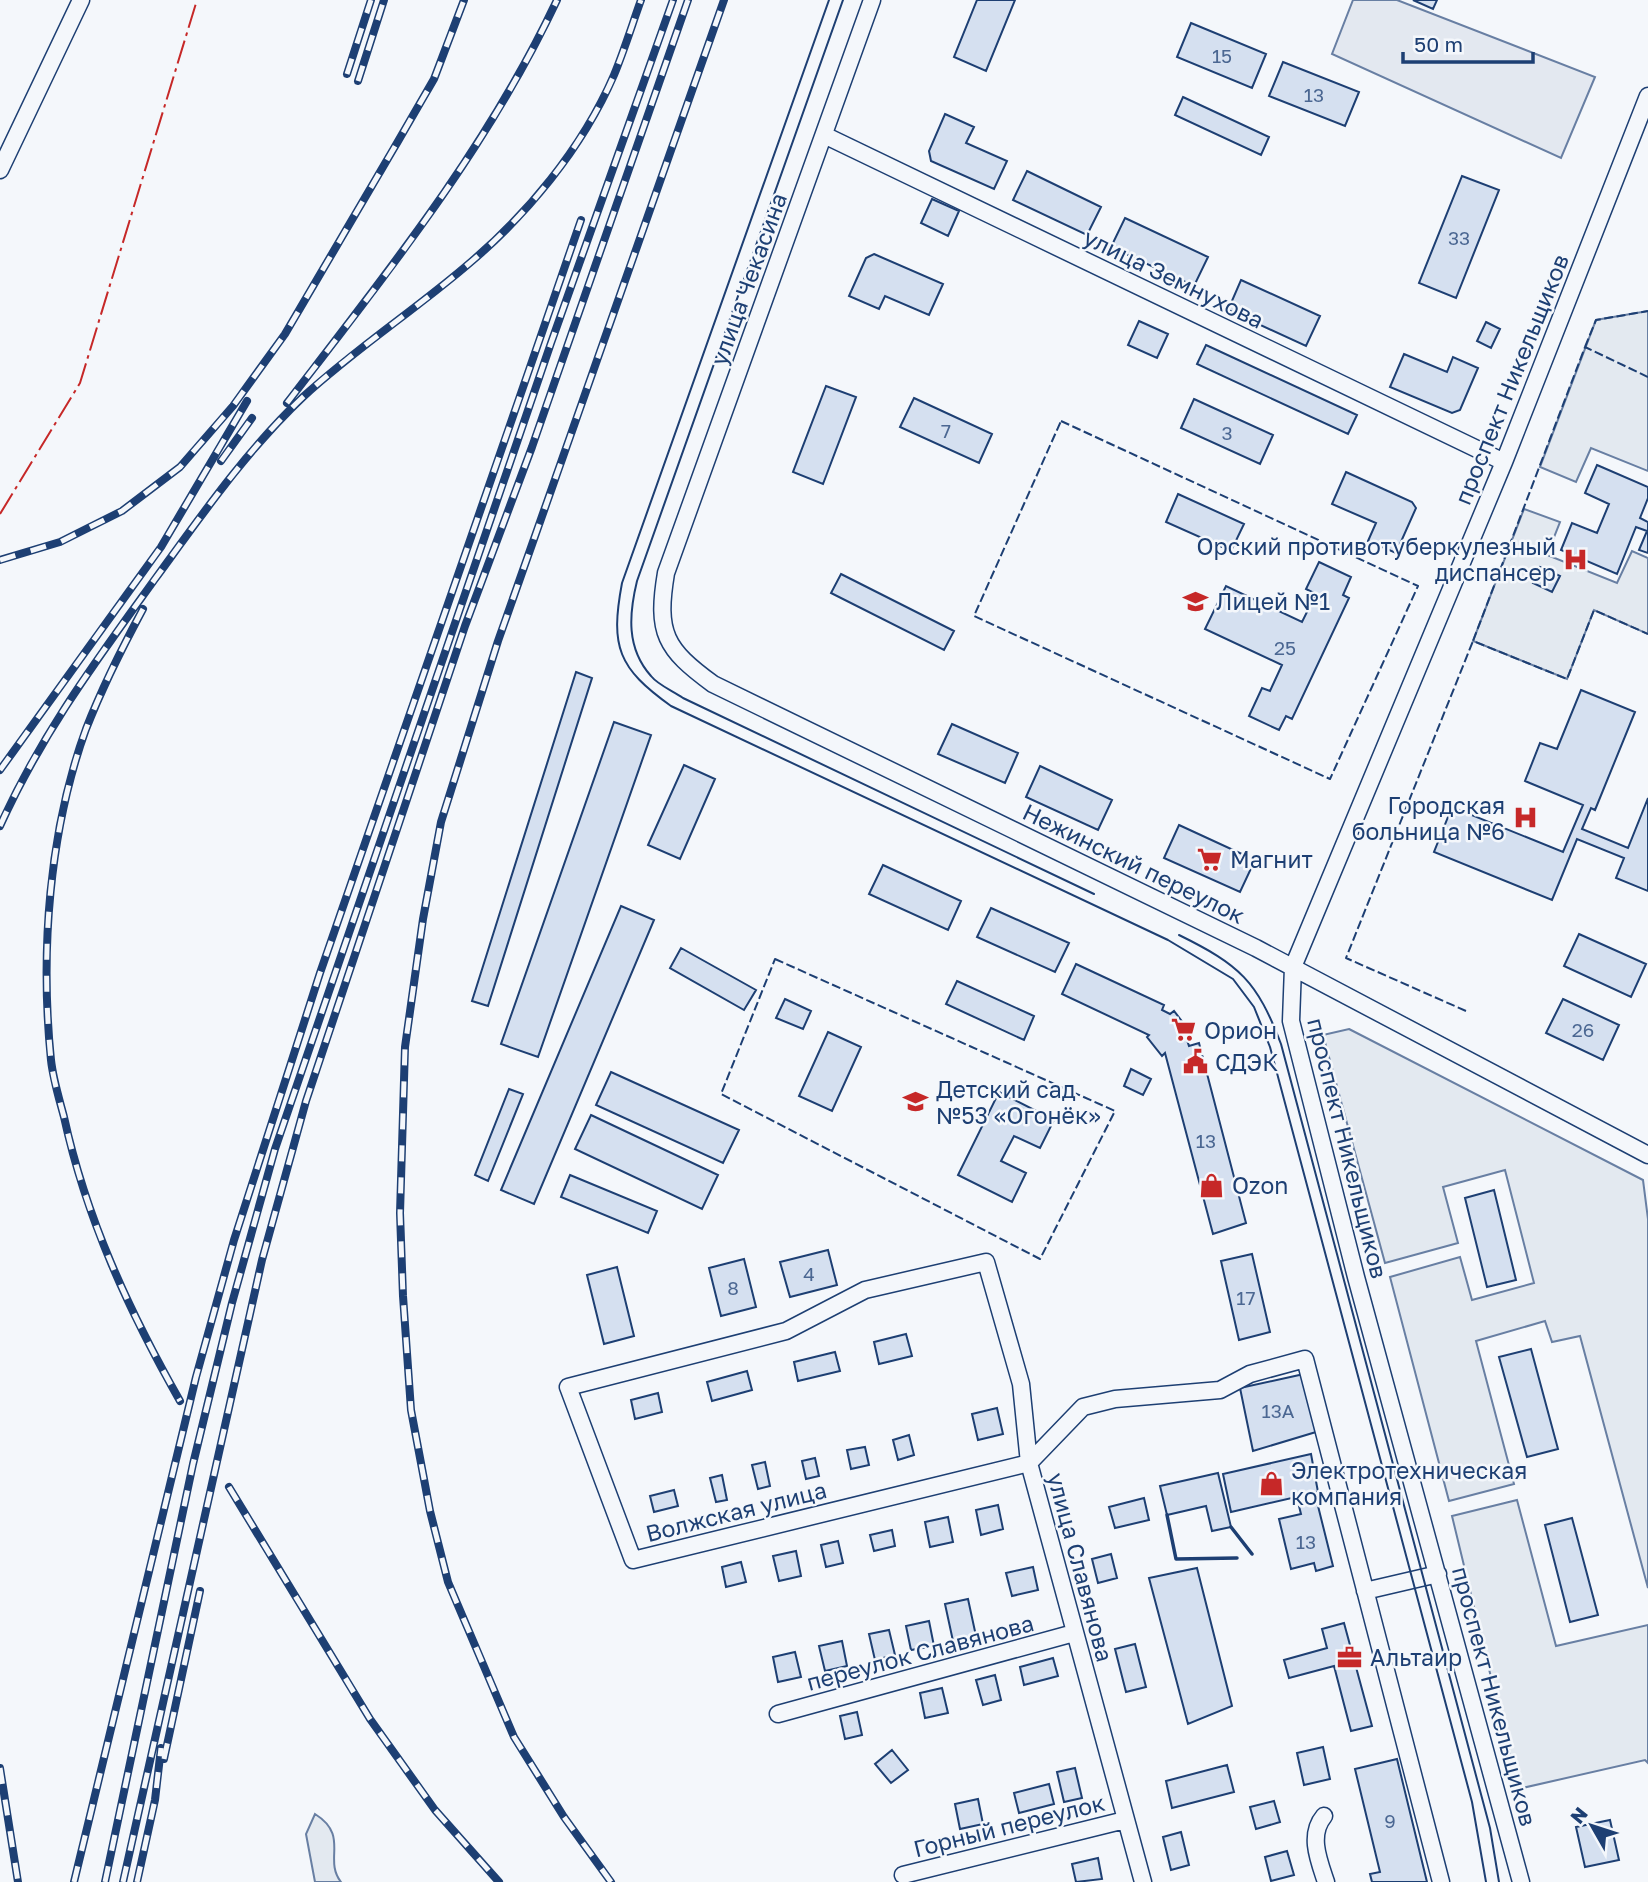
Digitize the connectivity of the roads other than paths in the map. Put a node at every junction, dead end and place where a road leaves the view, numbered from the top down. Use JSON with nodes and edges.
{"nodes":[{"id":1,"x":81,"y":0,"type":"edge"},
{"id":2,"x":872,"y":0,"type":"edge"},
{"id":3,"x":1648,"y":96,"type":"edge"},
{"id":4,"x":824,"y":135,"type":"junction"},
{"id":5,"x":0,"y":170,"type":"edge"},
{"id":6,"x":1504,"y":462,"type":"junction"},
{"id":7,"x":666,"y":573,"type":"joint"},
{"id":8,"x":1293,"y":967,"type":"junction"},
{"id":9,"x":1648,"y":1154,"type":"edge"},
{"id":10,"x":568,"y":1387,"type":"joint"},
{"id":11,"x":1030,"y":1463,"type":"junction"},
{"id":12,"x":1438,"y":1574,"type":"junction"},
{"id":13,"x":1365,"y":1591,"type":"junction"},
{"id":14,"x":1074,"y":1633,"type":"junction"},
{"id":15,"x":778,"y":1714,"type":"dead end"},
{"id":16,"x":1324,"y":1816,"type":"dead end"},
{"id":17,"x":1125,"y":1820,"type":"junction"},
{"id":18,"x":903,"y":1875,"type":"dead end"},
{"id":19,"x":1143,"y":1882,"type":"edge"},
{"id":20,"x":1326,"y":1882,"type":"edge"},
{"id":21,"x":1441,"y":1882,"type":"edge"},
{"id":22,"x":1521,"y":1882,"type":"edge"}],
"edges":[{"from":1,"to":5,"type":"street"},
{"from":2,"to":4,"type":"street","name":"улица Чекасина"},
{"from":3,"to":6,"type":"street","name":"проспект Никельщиков"},
{"from":4,"to":6,"type":"street","name":"улица Земнухова"},
{"from":4,"to":7,"type":"street","name":"улица Чекасина"},
{"from":6,"to":8,"type":"street","name":"проспект Никельщиков"},
{"from":7,"to":8,"type":"street","name":"Нежинский переулок"},
{"from":8,"to":9,"type":"street","name":"Нежинский переулок"},
{"from":8,"to":12,"type":"street","name":"проспект Никельщиков"},
{"from":10,"to":11,"type":"street","name":"Волжская улица"},
{"from":10,"to":11,"type":"street","name":"улица Славянова"},
{"from":11,"to":13,"type":"street"},
{"from":11,"to":14,"type":"street","name":"улица Славянова"},
{"from":12,"to":13,"type":"street"},
{"from":12,"to":22,"type":"street","name":"проспект Никельщиков"},
{"from":13,"to":21,"type":"street"},
{"from":14,"to":15,"type":"street","name":"переулок Славянова"},
{"from":14,"to":17,"type":"street","name":"улица Славянова"},
{"from":16,"to":20,"type":"street"},
{"from":17,"to":18,"type":"street","name":"Горный переулок"},
{"from":17,"to":19,"type":"street","name":"улица Славянова"}]}
